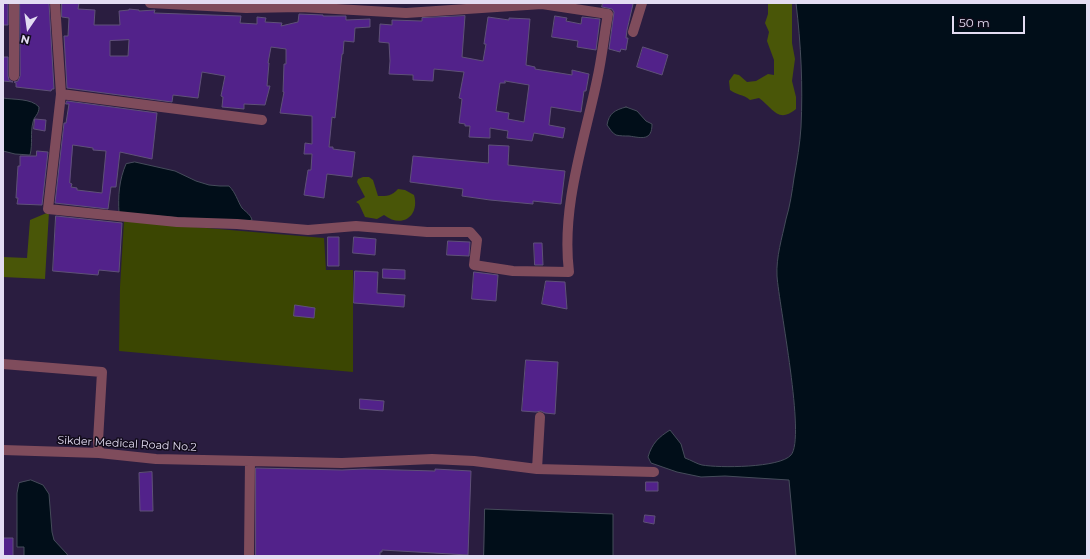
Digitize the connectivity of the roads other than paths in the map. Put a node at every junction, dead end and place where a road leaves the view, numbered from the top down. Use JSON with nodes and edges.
{"nodes":[{"id":1,"x":14,"y":3,"type":"edge"},
{"id":2,"x":55,"y":3,"type":"edge"},
{"id":3,"x":150,"y":3,"type":"edge"},
{"id":4,"x":642,"y":3,"type":"edge"},
{"id":5,"x":301,"y":5,"type":"edge"},
{"id":6,"x":633,"y":32,"type":"dead end"},
{"id":7,"x":14,"y":76,"type":"dead end"},
{"id":8,"x":60,"y":94,"type":"junction"},
{"id":9,"x":262,"y":120,"type":"dead end"},
{"id":10,"x":3,"y":364,"type":"edge"},
{"id":11,"x":540,"y":417,"type":"dead end"},
{"id":12,"x":3,"y":450,"type":"edge"},
{"id":13,"x":99,"y":453,"type":"junction"},
{"id":14,"x":250,"y":461,"type":"junction"},
{"id":15,"x":538,"y":469,"type":"junction"},
{"id":16,"x":654,"y":472,"type":"dead end"},
{"id":17,"x":249,"y":556,"type":"edge"}],
"edges":[{"from":1,"to":7,"type":"street"},
{"from":2,"to":8,"type":"street"},
{"from":3,"to":5,"type":"street"},
{"from":4,"to":6,"type":"street"},
{"from":5,"to":8,"type":"street"},
{"from":8,"to":9,"type":"street"},
{"from":10,"to":13,"type":"street"},
{"from":11,"to":15,"type":"street"},
{"from":12,"to":13,"type":"street","name":"Sikder Medical Road No.2"},
{"from":13,"to":14,"type":"street","name":"Sikder Medical Road No.2"},
{"from":14,"to":15,"type":"street","name":"Sikder Medical Road No.2"},
{"from":14,"to":17,"type":"street"},
{"from":15,"to":16,"type":"street","name":"Sikder Medical Road No.2"}]}
